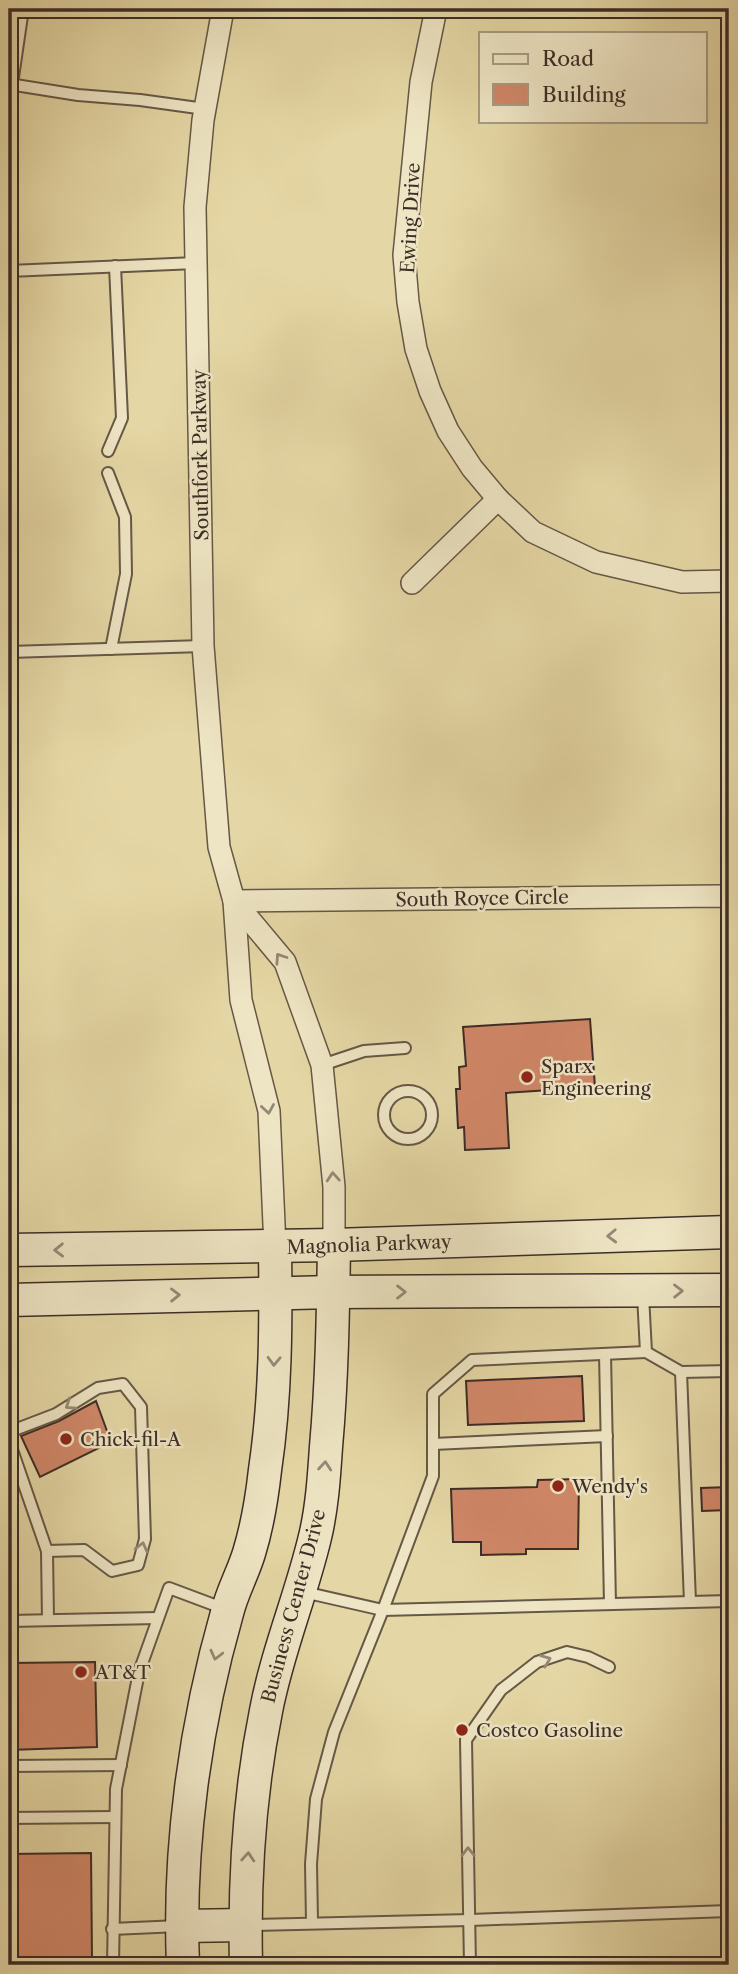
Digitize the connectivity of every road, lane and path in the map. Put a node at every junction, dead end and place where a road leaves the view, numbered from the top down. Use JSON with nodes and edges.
{"nodes":[{"id":1,"x":23,"y":9,"type":"edge"},
{"id":2,"x":222,"y":9,"type":"edge"},
{"id":3,"x":436,"y":9,"type":"edge"},
{"id":4,"x":10,"y":84,"type":"edge"},
{"id":5,"x":205,"y":109,"type":"junction"},
{"id":6,"x":196,"y":263,"type":"junction"},
{"id":7,"x":115,"y":266,"type":"junction"},
{"id":8,"x":9,"y":271,"type":"edge"},
{"id":9,"x":108,"y":451,"type":"dead end"},
{"id":10,"x":108,"y":473,"type":"dead end"},
{"id":11,"x":498,"y":499,"type":"junction"},
{"id":12,"x":729,"y":581,"type":"edge"},
{"id":13,"x":412,"y":583,"type":"dead end"},
{"id":14,"x":203,"y":646,"type":"junction"},
{"id":15,"x":111,"y":649,"type":"junction"},
{"id":16,"x":9,"y":652,"type":"edge"},
{"id":17,"x":729,"y":898,"type":"edge"},
{"id":18,"x":234,"y":901,"type":"junction"},
{"id":19,"x":405,"y":1048,"type":"dead end"},
{"id":20,"x":322,"y":1065,"type":"junction"},
{"id":21,"x":416,"y":1138,"type":"joint"},
{"id":22,"x":729,"y":1231,"type":"edge"},
{"id":23,"x":334,"y":1245,"type":"junction"},
{"id":24,"x":275,"y":1247,"type":"junction"},
{"id":25,"x":9,"y":1250,"type":"edge"},
{"id":26,"x":729,"y":1290,"type":"edge"},
{"id":27,"x":333,"y":1292,"type":"junction"},
{"id":28,"x":643,"y":1292,"type":"junction"},
{"id":29,"x":276,"y":1293,"type":"junction"},
{"id":30,"x":9,"y":1300,"type":"edge"},
{"id":31,"x":646,"y":1352,"type":"junction"},
{"id":32,"x":605,"y":1354,"type":"junction"},
{"id":33,"x":729,"y":1371,"type":"edge"},
{"id":34,"x":681,"y":1372,"type":"junction"},
{"id":35,"x":9,"y":1432,"type":"edge"},
{"id":36,"x":607,"y":1436,"type":"junction"},
{"id":37,"x":9,"y":1441,"type":"edge"},
{"id":38,"x":433,"y":1444,"type":"junction"},
{"id":39,"x":47,"y":1551,"type":"junction"},
{"id":40,"x":299,"y":1591,"type":"junction"},
{"id":41,"x":729,"y":1601,"type":"edge"},
{"id":42,"x":690,"y":1602,"type":"junction"},
{"id":43,"x":610,"y":1604,"type":"junction"},
{"id":44,"x":383,"y":1610,"type":"junction"},
{"id":45,"x":227,"y":1611,"type":"junction"},
{"id":46,"x":158,"y":1619,"type":"junction"},
{"id":47,"x":48,"y":1620,"type":"junction"},
{"id":48,"x":9,"y":1621,"type":"edge"},
{"id":49,"x":609,"y":1667,"type":"dead end"},
{"id":50,"x":121,"y":1765,"type":"junction"},
{"id":51,"x":9,"y":1766,"type":"edge"},
{"id":52,"x":115,"y":1817,"type":"junction"},
{"id":53,"x":9,"y":1818,"type":"edge"},
{"id":54,"x":729,"y":1911,"type":"edge"},
{"id":55,"x":470,"y":1920,"type":"junction"},
{"id":56,"x":312,"y":1922,"type":"junction"},
{"id":57,"x":245,"y":1925,"type":"junction"},
{"id":58,"x":181,"y":1926,"type":"junction"},
{"id":59,"x":112,"y":1929,"type":"junction"},
{"id":60,"x":113,"y":1965,"type":"edge"},
{"id":61,"x":183,"y":1965,"type":"edge"},
{"id":62,"x":246,"y":1965,"type":"edge"},
{"id":63,"x":470,"y":1965,"type":"edge"}],
"edges":[{"from":1,"to":4,"type":"lane"},
{"from":2,"to":5,"type":"street","name":"Southfork Parkway"},
{"from":3,"to":11,"type":"street","name":"Ewing Drive"},
{"from":4,"to":5,"type":"lane"},
{"from":5,"to":6,"type":"street","name":"Southfork Parkway"},
{"from":6,"to":7,"type":"lane"},
{"from":6,"to":14,"type":"street","name":"Southfork Parkway"},
{"from":7,"to":8,"type":"lane"},
{"from":7,"to":9,"type":"lane"},
{"from":10,"to":15,"type":"lane"},
{"from":11,"to":12,"type":"street","name":"Ewing Drive"},
{"from":11,"to":13,"type":"street"},
{"from":14,"to":15,"type":"lane"},
{"from":14,"to":18,"type":"street","name":"Southfork Parkway"},
{"from":15,"to":16,"type":"lane"},
{"from":17,"to":18,"type":"street","name":"South Royce Circle"},
{"from":20,"to":18,"type":"street","name":"Southfork Parkway","one_way":true},
{"from":18,"to":24,"type":"street","name":"Southfork Parkway","one_way":true},
{"from":19,"to":20,"type":"lane"},
{"from":23,"to":20,"type":"street","name":"Southfork Parkway","one_way":true},
{"from":21,"to":21,"type":"lane"},
{"from":22,"to":23,"type":"street","name":"Magnolia Parkway","one_way":true},
{"from":23,"to":24,"type":"street","name":"Magnolia Parkway"},
{"from":23,"to":27,"type":"street","name":"Business Center Drive"},
{"from":24,"to":25,"type":"street","name":"Magnolia Parkway","one_way":true},
{"from":24,"to":29,"type":"street"},
{"from":28,"to":26,"type":"street","one_way":true},
{"from":27,"to":28,"type":"street","one_way":true},
{"from":27,"to":29,"type":"street"},
{"from":40,"to":27,"type":"street","name":"Business Center Drive","one_way":true},
{"from":28,"to":31,"type":"lane"},
{"from":30,"to":29,"type":"street","one_way":true},
{"from":29,"to":45,"type":"street","one_way":true},
{"from":31,"to":32,"type":"lane"},
{"from":31,"to":34,"type":"lane"},
{"from":32,"to":36,"type":"lane"},
{"from":32,"to":38,"type":"lane"},
{"from":33,"to":34,"type":"lane"},
{"from":34,"to":42,"type":"lane"},
{"from":39,"to":35,"type":"lane","one_way":true},
{"from":36,"to":38,"type":"lane"},
{"from":36,"to":43,"type":"lane"},
{"from":37,"to":39,"type":"lane"},
{"from":38,"to":44,"type":"lane"},
{"from":39,"to":47,"type":"lane"},
{"from":40,"to":44,"type":"lane"},
{"from":57,"to":40,"type":"street","name":"Business Center Drive","one_way":true},
{"from":41,"to":42,"type":"lane"},
{"from":42,"to":43,"type":"lane"},
{"from":43,"to":44,"type":"lane"},
{"from":44,"to":56,"type":"lane"},
{"from":45,"to":46,"type":"lane"},
{"from":45,"to":58,"type":"street","one_way":true},
{"from":46,"to":47,"type":"lane"},
{"from":46,"to":50,"type":"lane"},
{"from":47,"to":48,"type":"lane"},
{"from":55,"to":49,"type":"lane","one_way":true},
{"from":50,"to":51,"type":"lane"},
{"from":50,"to":52,"type":"lane"},
{"from":52,"to":53,"type":"lane"},
{"from":52,"to":59,"type":"lane"},
{"from":54,"to":55,"type":"lane"},
{"from":55,"to":56,"type":"lane"},
{"from":55,"to":63,"type":"lane"},
{"from":56,"to":57,"type":"lane"},
{"from":57,"to":58,"type":"street"},
{"from":57,"to":62,"type":"street","name":"Business Center Drive"},
{"from":58,"to":59,"type":"lane"},
{"from":58,"to":61,"type":"street"},
{"from":59,"to":60,"type":"lane"}]}
